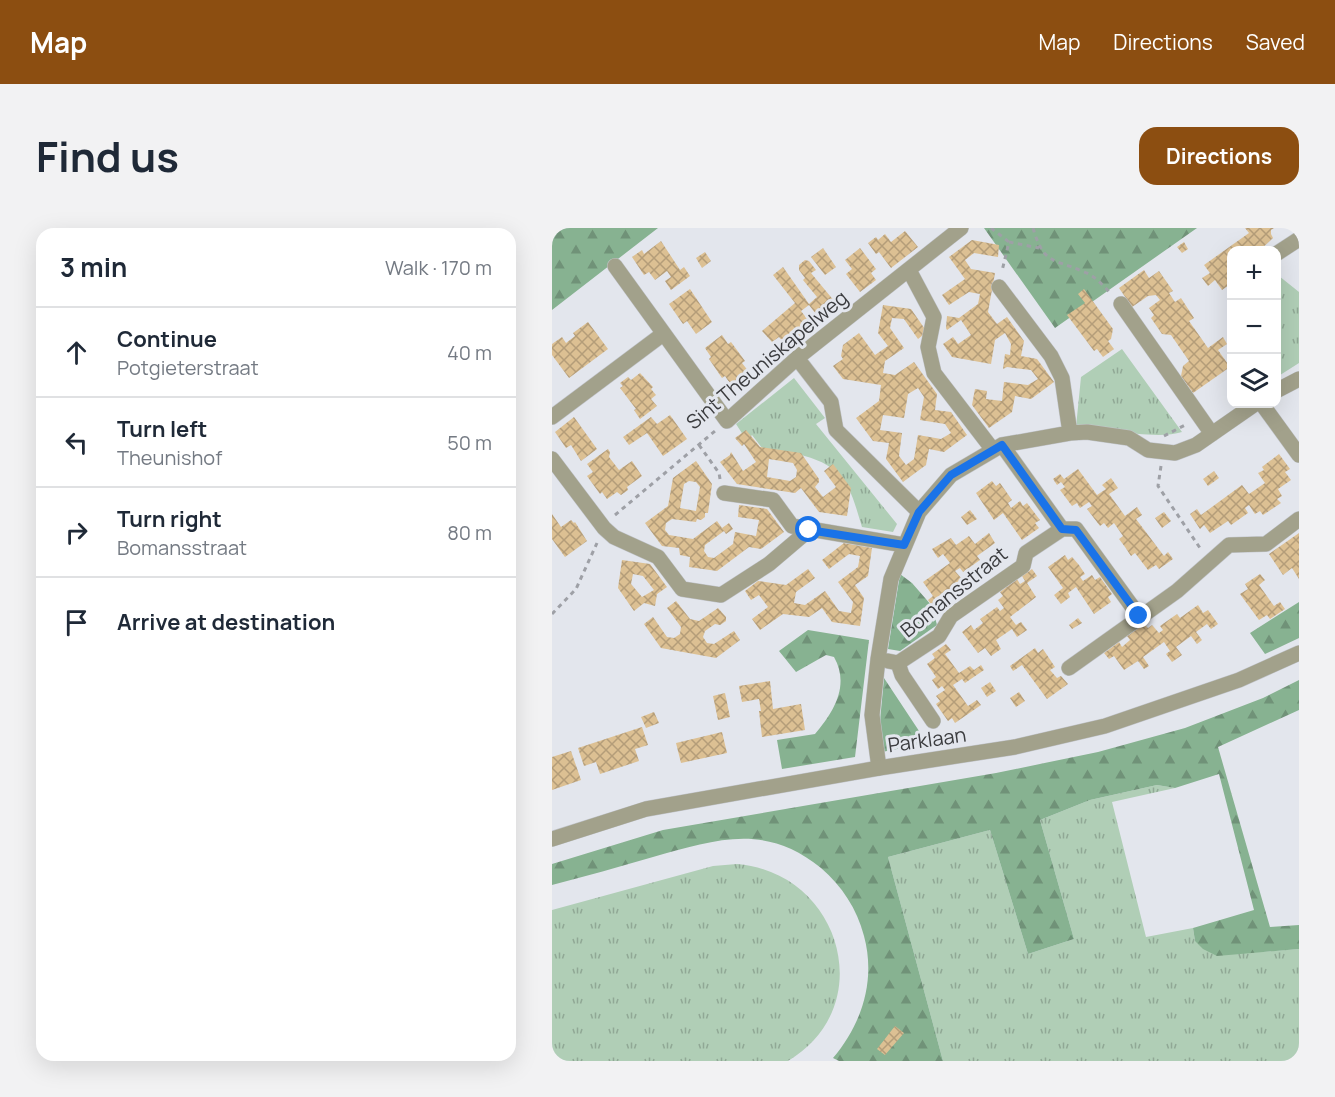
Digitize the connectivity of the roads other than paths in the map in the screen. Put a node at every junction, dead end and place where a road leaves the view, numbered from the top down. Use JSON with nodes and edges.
{"nodes":[{"id":1,"x":961,"y":228,"type":"edge"},
{"id":2,"x":1299,"y":239,"type":"edge"},
{"id":3,"x":1281,"y":251,"type":"edge"},
{"id":4,"x":615,"y":266,"type":"dead end"},
{"id":5,"x":909,"y":270,"type":"junction"},
{"id":6,"x":999,"y":287,"type":"road end"},
{"id":7,"x":1121,"y":304,"type":"road end"},
{"id":8,"x":663,"y":334,"type":"junction"},
{"id":9,"x":797,"y":358,"type":"junction"},
{"id":10,"x":1299,"y":379,"type":"edge"},
{"id":11,"x":1281,"y":388,"type":"edge"},
{"id":12,"x":1249,"y":408,"type":"edge"},
{"id":13,"x":1265,"y":408,"type":"edge"},
{"id":14,"x":552,"y":417,"type":"edge"},
{"id":15,"x":1070,"y":433,"type":"junction"},
{"id":16,"x":1212,"y":434,"type":"junction"},
{"id":17,"x":997,"y":448,"type":"junction"},
{"id":18,"x":1299,"y":455,"type":"edge"},
{"id":19,"x":552,"y":459,"type":"edge"},
{"id":20,"x":724,"y":493,"type":"road end"},
{"id":21,"x":919,"y":512,"type":"junction"},
{"id":22,"x":1299,"y":519,"type":"edge"},
{"id":23,"x":1062,"y":529,"type":"junction"},
{"id":24,"x":809,"y":530,"type":"junction"},
{"id":25,"x":904,"y":545,"type":"junction"},
{"id":26,"x":1139,"y":616,"type":"junction"},
{"id":27,"x":1299,"y":653,"type":"edge"},
{"id":28,"x":878,"y":659,"type":"junction"},
{"id":29,"x":898,"y":663,"type":"junction"},
{"id":30,"x":1069,"y":668,"type":"dead end"},
{"id":31,"x":933,"y":721,"type":"dead end"},
{"id":32,"x":879,"y":768,"type":"junction"},
{"id":33,"x":552,"y":839,"type":"edge"}],
"edges":[{"from":1,"to":5,"type":"street","name":"Sint Theuniskapelweg"},
{"from":2,"to":3,"type":"street"},
{"from":4,"to":8,"type":"street"},
{"from":5,"to":9,"type":"street","name":"Sint Theuniskapelweg"},
{"from":5,"to":17,"type":"street"},
{"from":6,"to":15,"type":"street"},
{"from":7,"to":16,"type":"street"},
{"from":8,"to":9,"type":"street","name":"Sint Theuniskapelweg"},
{"from":8,"to":14,"type":"street"},
{"from":9,"to":21,"type":"street"},
{"from":10,"to":11,"type":"street"},
{"from":12,"to":16,"type":"street"},
{"from":13,"to":18,"type":"street"},
{"from":15,"to":16,"type":"street"},
{"from":15,"to":17,"type":"street"},
{"from":17,"to":21,"type":"street"},
{"from":17,"to":23,"type":"street"},
{"from":19,"to":24,"type":"street"},
{"from":20,"to":24,"type":"street"},
{"from":21,"to":25,"type":"street"},
{"from":22,"to":26,"type":"street"},
{"from":23,"to":26,"type":"street"},
{"from":23,"to":29,"type":"street","name":"Bomansstraat"},
{"from":24,"to":25,"type":"street"},
{"from":25,"to":28,"type":"street"},
{"from":26,"to":30,"type":"street"},
{"from":27,"to":32,"type":"street","name":"Parklaan"},
{"from":28,"to":29,"type":"street"},
{"from":28,"to":32,"type":"street"},
{"from":29,"to":31,"type":"street"},
{"from":32,"to":33,"type":"street","name":"Parklaan"}]}
